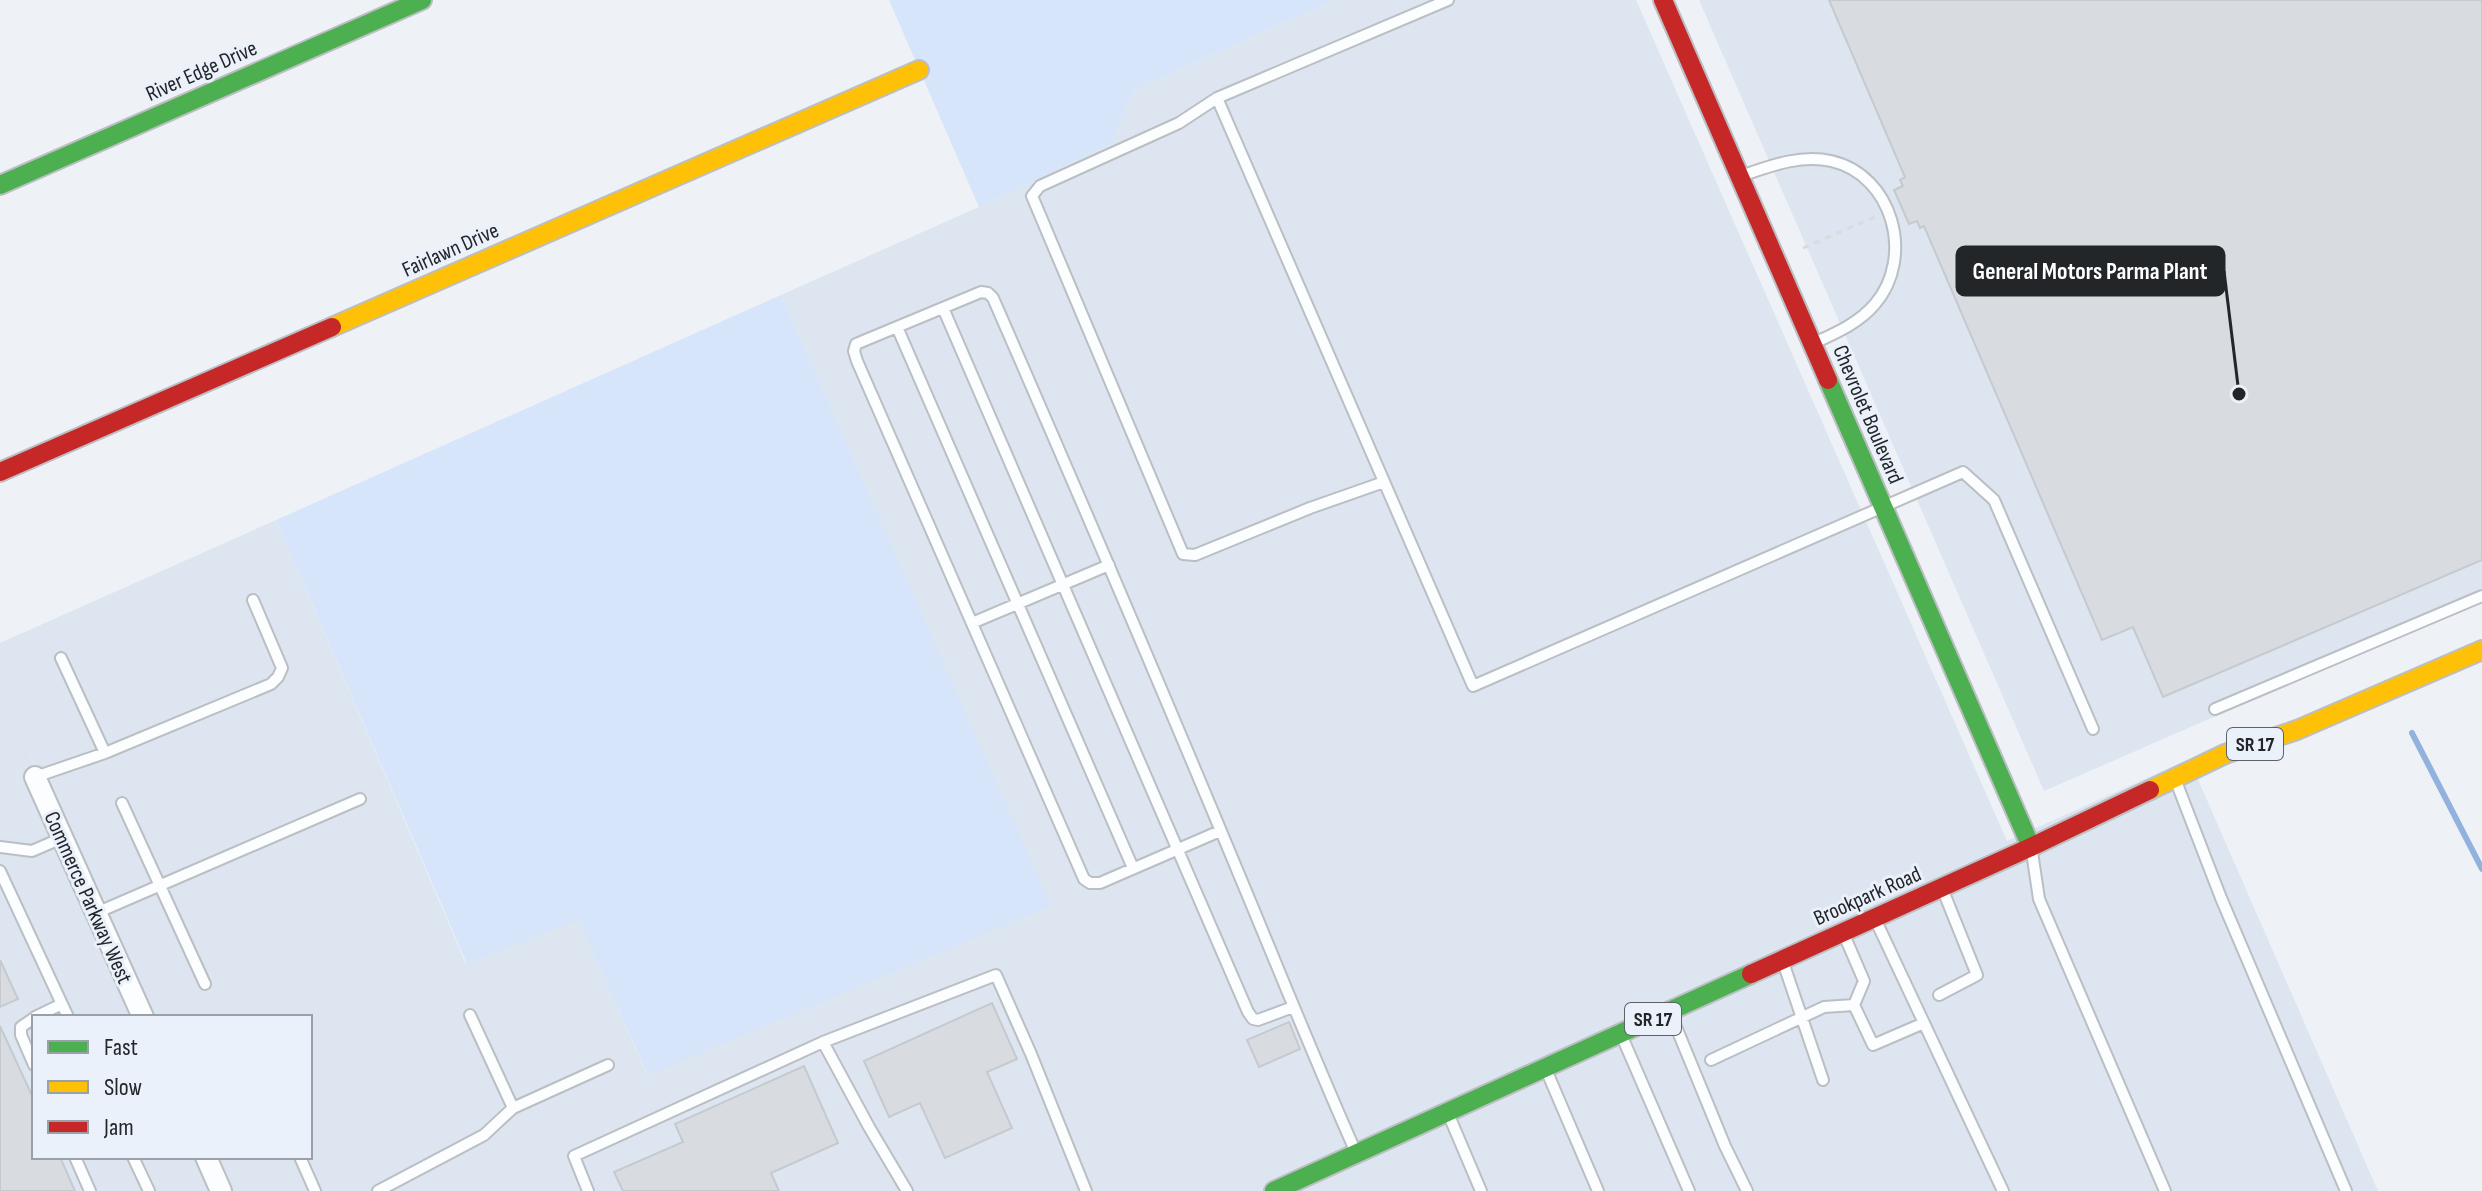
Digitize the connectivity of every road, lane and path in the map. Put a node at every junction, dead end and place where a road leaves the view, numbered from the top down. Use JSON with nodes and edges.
{"nodes":[{"id":1,"x":422,"y":0,"type":"edge"},
{"id":2,"x":1448,"y":0,"type":"edge"},
{"id":3,"x":1663,"y":0,"type":"edge"},
{"id":4,"x":919,"y":70,"type":"dead end"},
{"id":5,"x":1217,"y":98,"type":"junction"},
{"id":6,"x":1740,"y":176,"type":"junction"},
{"id":7,"x":0,"y":185,"type":"edge"},
{"id":8,"x":1888,"y":212,"type":"junction"},
{"id":9,"x":1803,"y":248,"type":"dead end"},
{"id":10,"x":943,"y":308,"type":"junction"},
{"id":11,"x":897,"y":327,"type":"junction"},
{"id":12,"x":1812,"y":344,"type":"junction"},
{"id":13,"x":0,"y":472,"type":"edge"},
{"id":14,"x":1384,"y":482,"type":"junction"},
{"id":15,"x":1883,"y":508,"type":"junction"},
{"id":16,"x":1109,"y":565,"type":"junction"},
{"id":17,"x":1063,"y":585,"type":"junction"},
{"id":18,"x":2482,"y":596,"type":"edge"},
{"id":19,"x":253,"y":600,"type":"dead end"},
{"id":20,"x":1017,"y":604,"type":"junction"},
{"id":21,"x":972,"y":623,"type":"junction"},
{"id":22,"x":2482,"y":650,"type":"edge"},
{"id":23,"x":61,"y":658,"type":"dead end"},
{"id":24,"x":2215,"y":709,"type":"dead end"},
{"id":25,"x":2093,"y":729,"type":"dead end"},
{"id":26,"x":105,"y":753,"type":"junction"},
{"id":27,"x":35,"y":777,"type":"joint"},
{"id":28,"x":2175,"y":778,"type":"junction"},
{"id":29,"x":360,"y":799,"type":"dead end"},
{"id":30,"x":122,"y":803,"type":"dead end"},
{"id":31,"x":1220,"y":831,"type":"junction"},
{"id":32,"x":62,"y":838,"type":"junction"},
{"id":33,"x":0,"y":847,"type":"edge"},
{"id":34,"x":2031,"y":847,"type":"junction"},
{"id":35,"x":1177,"y":849,"type":"junction"},
{"id":36,"x":1133,"y":868,"type":"junction"},
{"id":37,"x":0,"y":871,"type":"edge"},
{"id":38,"x":160,"y":886,"type":"junction"},
{"id":39,"x":1942,"y":888,"type":"junction"},
{"id":40,"x":96,"y":913,"type":"junction"},
{"id":41,"x":1875,"y":918,"type":"junction"},
{"id":42,"x":1843,"y":933,"type":"junction"},
{"id":43,"x":1782,"y":960,"type":"junction"},
{"id":44,"x":205,"y":984,"type":"dead end"},
{"id":45,"x":1939,"y":995,"type":"dead end"},
{"id":46,"x":62,"y":1004,"type":"junction"},
{"id":47,"x":1854,"y":1005,"type":"junction"},
{"id":48,"x":1293,"y":1007,"type":"junction"},
{"id":49,"x":1669,"y":1011,"type":"junction"},
{"id":50,"x":39,"y":1015,"type":"edge"},
{"id":51,"x":67,"y":1015,"type":"edge"},
{"id":52,"x":142,"y":1015,"type":"edge"},
{"id":53,"x":470,"y":1015,"type":"dead end"},
{"id":54,"x":1802,"y":1018,"type":"junction"},
{"id":55,"x":32,"y":1019,"type":"edge"},
{"id":56,"x":1924,"y":1023,"type":"junction"},
{"id":57,"x":1620,"y":1034,"type":"junction"},
{"id":58,"x":823,"y":1042,"type":"junction"},
{"id":59,"x":32,"y":1060,"type":"edge"},
{"id":60,"x":1711,"y":1060,"type":"dead end"},
{"id":61,"x":608,"y":1065,"type":"dead end"},
{"id":62,"x":1545,"y":1068,"type":"junction"},
{"id":63,"x":1823,"y":1080,"type":"dead end"},
{"id":64,"x":513,"y":1108,"type":"junction"},
{"id":65,"x":1447,"y":1112,"type":"junction"},
{"id":66,"x":1356,"y":1154,"type":"junction"},
{"id":67,"x":76,"y":1159,"type":"edge"},
{"id":68,"x":134,"y":1159,"type":"edge"},
{"id":69,"x":207,"y":1159,"type":"edge"},
{"id":70,"x":301,"y":1159,"type":"edge"},
{"id":71,"x":90,"y":1191,"type":"edge"},
{"id":72,"x":149,"y":1191,"type":"edge"},
{"id":73,"x":221,"y":1191,"type":"edge"},
{"id":74,"x":315,"y":1191,"type":"edge"},
{"id":75,"x":378,"y":1191,"type":"edge"},
{"id":76,"x":588,"y":1191,"type":"edge"},
{"id":77,"x":907,"y":1191,"type":"edge"},
{"id":78,"x":1086,"y":1191,"type":"edge"},
{"id":79,"x":1274,"y":1191,"type":"edge"},
{"id":80,"x":1481,"y":1191,"type":"edge"},
{"id":81,"x":1598,"y":1191,"type":"edge"},
{"id":82,"x":1689,"y":1191,"type":"edge"},
{"id":83,"x":1747,"y":1191,"type":"edge"},
{"id":84,"x":2003,"y":1191,"type":"edge"},
{"id":85,"x":2165,"y":1191,"type":"edge"},
{"id":86,"x":2346,"y":1191,"type":"edge"}],
"edges":[{"from":1,"to":7,"type":"main road","name":"River Edge Drive"},
{"from":2,"to":5,"type":"lane"},
{"from":3,"to":6,"type":"main road","name":"Chevrolet Boulevard"},
{"from":4,"to":13,"type":"main road","name":"Fairlawn Drive"},
{"from":5,"to":14,"type":"lane"},
{"from":5,"to":14,"type":"lane"},
{"from":6,"to":8,"type":"lane"},
{"from":6,"to":12,"type":"main road","name":"Chevrolet Boulevard"},
{"from":8,"to":9,"type":"path"},
{"from":8,"to":12,"type":"lane"},
{"from":10,"to":11,"type":"lane"},
{"from":10,"to":16,"type":"lane"},
{"from":10,"to":17,"type":"lane"},
{"from":11,"to":20,"type":"lane"},
{"from":11,"to":21,"type":"lane"},
{"from":12,"to":15,"type":"main road","name":"Chevrolet Boulevard"},
{"from":14,"to":15,"type":"lane"},
{"from":15,"to":25,"type":"lane"},
{"from":15,"to":34,"type":"main road","name":"Chevrolet Boulevard"},
{"from":16,"to":17,"type":"lane"},
{"from":16,"to":31,"type":"lane"},
{"from":17,"to":20,"type":"lane"},
{"from":17,"to":35,"type":"lane"},
{"from":18,"to":24,"type":"lane"},
{"from":19,"to":26,"type":"lane"},
{"from":20,"to":21,"type":"lane"},
{"from":20,"to":36,"type":"lane"},
{"from":21,"to":36,"type":"lane"},
{"from":22,"to":28,"type":"main road","name":"Brookpark Road","number":"SR 17"},
{"from":23,"to":26,"type":"lane"},
{"from":26,"to":27,"type":"lane"},
{"from":27,"to":32,"type":"street","name":"Commerce Parkway West"},
{"from":28,"to":34,"type":"main road","name":"Brookpark Road","number":"SR 17"},
{"from":28,"to":86,"type":"lane"},
{"from":29,"to":38,"type":"lane"},
{"from":30,"to":38,"type":"lane"},
{"from":31,"to":35,"type":"lane"},
{"from":31,"to":48,"type":"lane"},
{"from":32,"to":33,"type":"lane"},
{"from":32,"to":40,"type":"street","name":"Commerce Parkway West"},
{"from":34,"to":39,"type":"main road","name":"Brookpark Road","number":"SR 17"},
{"from":34,"to":85,"type":"lane"},
{"from":35,"to":36,"type":"lane"},
{"from":35,"to":48,"type":"lane"},
{"from":37,"to":46,"type":"lane"},
{"from":38,"to":40,"type":"lane"},
{"from":38,"to":44,"type":"lane"},
{"from":39,"to":41,"type":"main road","name":"Brookpark Road","number":"SR 17"},
{"from":39,"to":45,"type":"lane"},
{"from":40,"to":52,"type":"street","name":"Commerce Parkway West"},
{"from":41,"to":42,"type":"main road","name":"Brookpark Road","number":"SR 17"},
{"from":41,"to":56,"type":"lane"},
{"from":42,"to":43,"type":"main road","name":"Brookpark Road","number":"SR 17"},
{"from":42,"to":47,"type":"lane"},
{"from":43,"to":49,"type":"main road","name":"Brookpark Road","number":"SR 17"},
{"from":43,"to":54,"type":"lane"},
{"from":46,"to":50,"type":"lane"},
{"from":46,"to":51,"type":"lane"},
{"from":47,"to":54,"type":"lane"},
{"from":47,"to":56,"type":"lane"},
{"from":48,"to":66,"type":"lane"},
{"from":49,"to":57,"type":"main road","name":"Brookpark Road","number":"SR 17"},
{"from":49,"to":83,"type":"lane"},
{"from":53,"to":64,"type":"lane"},
{"from":54,"to":60,"type":"lane"},
{"from":54,"to":63,"type":"lane"},
{"from":55,"to":59,"type":"lane"},
{"from":56,"to":84,"type":"lane"},
{"from":57,"to":62,"type":"main road","name":"Brookpark Road","number":"SR 17"},
{"from":57,"to":82,"type":"lane"},
{"from":58,"to":76,"type":"lane"},
{"from":58,"to":77,"type":"lane"},
{"from":58,"to":78,"type":"lane"},
{"from":61,"to":64,"type":"lane"},
{"from":62,"to":65,"type":"main road","name":"Brookpark Road","number":"SR 17"},
{"from":62,"to":81,"type":"lane"},
{"from":64,"to":75,"type":"lane"},
{"from":65,"to":66,"type":"main road","name":"Brookpark Road","number":"SR 17"},
{"from":65,"to":80,"type":"lane"},
{"from":66,"to":79,"type":"main road","name":"Brookpark Road","number":"SR 17"},
{"from":67,"to":71,"type":"lane"},
{"from":68,"to":72,"type":"lane"},
{"from":69,"to":73,"type":"street"},
{"from":70,"to":74,"type":"lane"}]}
